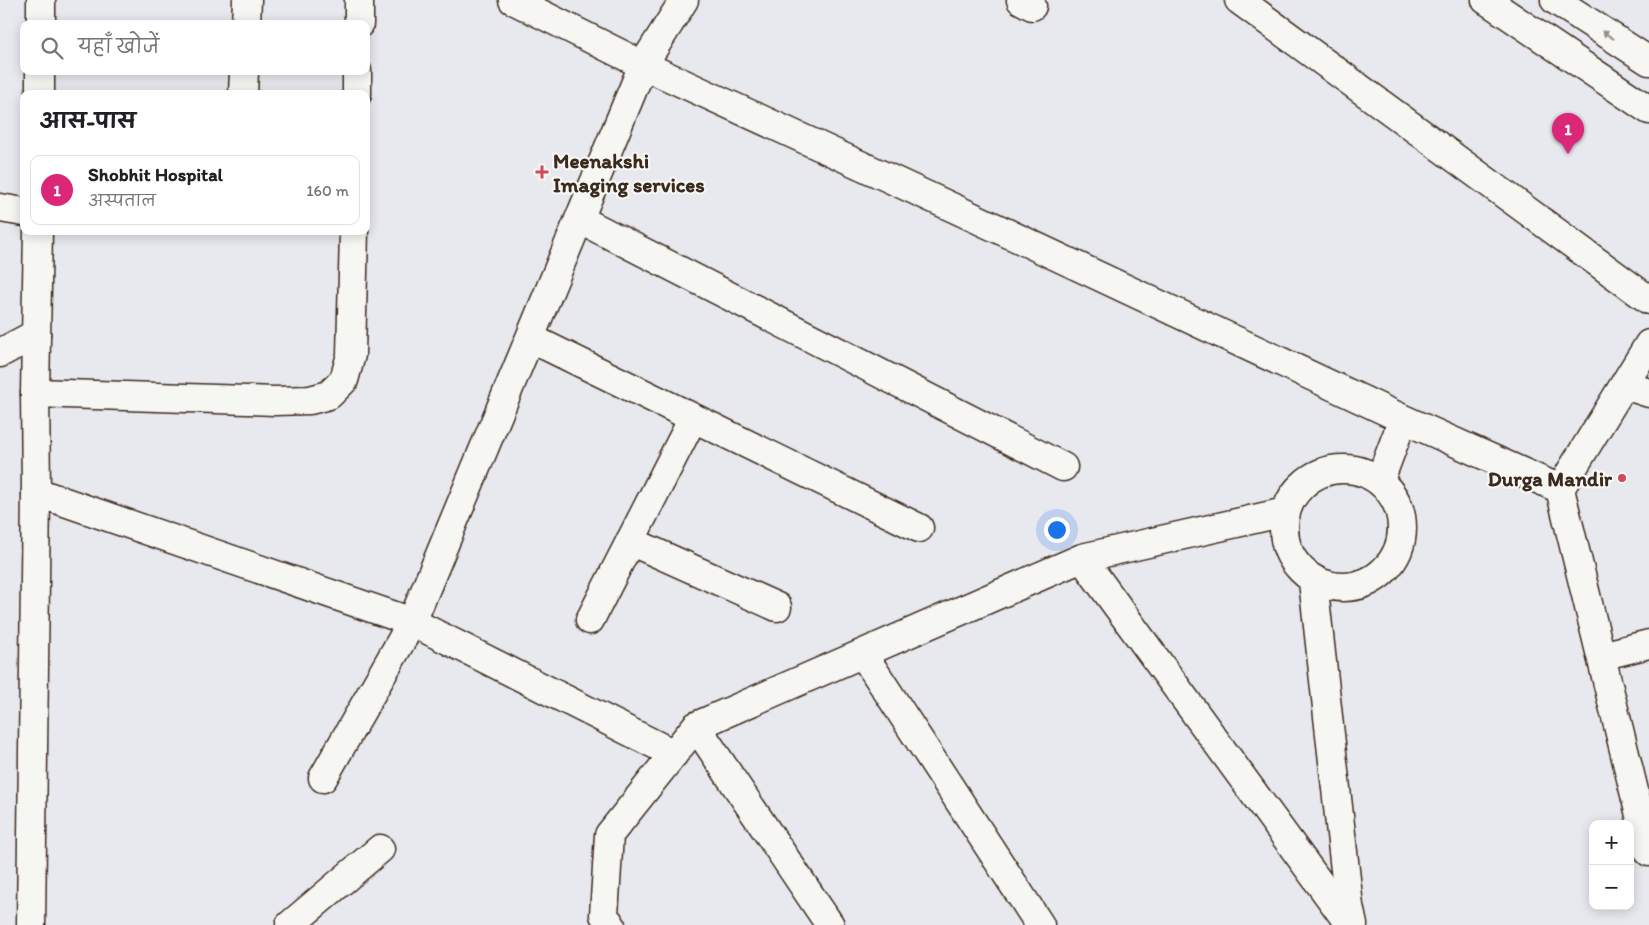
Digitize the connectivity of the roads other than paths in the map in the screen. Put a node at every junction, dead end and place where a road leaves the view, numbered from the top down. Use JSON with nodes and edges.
{"nodes":[{"id":1,"x":41,"y":0,"type":"edge"},
{"id":2,"x":248,"y":0,"type":"edge"},
{"id":3,"x":359,"y":0,"type":"edge"},
{"id":4,"x":513,"y":0,"type":"edge"},
{"id":5,"x":684,"y":0,"type":"edge"},
{"id":6,"x":1239,"y":0,"type":"edge"},
{"id":7,"x":1486,"y":0,"type":"edge"},
{"id":8,"x":1555,"y":0,"type":"edge"},
{"id":9,"x":41,"y":20,"type":"edge"},
{"id":10,"x":246,"y":20,"type":"edge"},
{"id":11,"x":358,"y":20,"type":"edge"},
{"id":12,"x":1649,"y":61,"type":"edge"},
{"id":13,"x":643,"y":65,"type":"junction"},
{"id":14,"x":40,"y":75,"type":"edge"},
{"id":15,"x":244,"y":75,"type":"edge"},
{"id":16,"x":357,"y":75,"type":"edge"},
{"id":17,"x":40,"y":90,"type":"edge"},
{"id":18,"x":243,"y":90,"type":"edge"},
{"id":19,"x":357,"y":90,"type":"edge"},
{"id":20,"x":1649,"y":110,"type":"edge"},
{"id":21,"x":0,"y":208,"type":"edge"},
{"id":22,"x":20,"y":211,"type":"edge"},
{"id":23,"x":579,"y":219,"type":"junction"},
{"id":24,"x":38,"y":235,"type":"edge"},
{"id":25,"x":354,"y":235,"type":"edge"},
{"id":26,"x":1649,"y":300,"type":"edge"},
{"id":27,"x":36,"y":334,"type":"junction"},
{"id":28,"x":530,"y":338,"type":"junction"},
{"id":29,"x":1649,"y":344,"type":"edge"},
{"id":30,"x":0,"y":353,"type":"edge"},
{"id":31,"x":1637,"y":389,"type":"edge"},
{"id":32,"x":34,"y":394,"type":"junction"},
{"id":33,"x":693,"y":418,"type":"junction"},
{"id":34,"x":1403,"y":419,"type":"junction"},
{"id":35,"x":1063,"y":467,"type":"dead end"},
{"id":36,"x":1380,"y":480,"type":"junction"},
{"id":37,"x":1560,"y":489,"type":"junction"},
{"id":38,"x":36,"y":492,"type":"junction"},
{"id":39,"x":1285,"y":512,"type":"junction"},
{"id":40,"x":919,"y":528,"type":"dead end"},
{"id":41,"x":630,"y":541,"type":"junction"},
{"id":42,"x":1082,"y":558,"type":"junction"},
{"id":43,"x":1313,"y":581,"type":"junction"},
{"id":44,"x":777,"y":607,"type":"dead end"},
{"id":45,"x":590,"y":620,"type":"dead end"},
{"id":46,"x":412,"y":622,"type":"junction"},
{"id":47,"x":1649,"y":644,"type":"edge"},
{"id":48,"x":863,"y":654,"type":"junction"},
{"id":49,"x":1601,"y":656,"type":"junction"},
{"id":50,"x":696,"y":726,"type":"junction"},
{"id":51,"x":674,"y":754,"type":"junction"},
{"id":52,"x":323,"y":778,"type":"dead end"},
{"id":53,"x":1647,"y":836,"type":"edge"},
{"id":54,"x":380,"y":849,"type":"dead end"},
{"id":55,"x":31,"y":925,"type":"edge"},
{"id":56,"x":290,"y":925,"type":"edge"},
{"id":57,"x":611,"y":925,"type":"edge"},
{"id":58,"x":830,"y":925,"type":"edge"},
{"id":59,"x":1040,"y":925,"type":"edge"},
{"id":60,"x":1351,"y":925,"type":"edge"}],
"edges":[{"from":1,"to":9,"type":"street"},
{"from":2,"to":10,"type":"street"},
{"from":3,"to":11,"type":"street"},
{"from":4,"to":13,"type":"street"},
{"from":5,"to":13,"type":"street"},
{"from":6,"to":26,"type":"street"},
{"from":7,"to":20,"type":"street"},
{"from":12,"to":8,"type":"street","one_way":true},
{"from":13,"to":23,"type":"street"},
{"from":13,"to":34,"type":"street"},
{"from":14,"to":17,"type":"street"},
{"from":15,"to":18,"type":"street"},
{"from":16,"to":19,"type":"street"},
{"from":21,"to":22,"type":"street"},
{"from":23,"to":28,"type":"street"},
{"from":23,"to":35,"type":"street"},
{"from":24,"to":27,"type":"street"},
{"from":25,"to":32,"type":"street"},
{"from":27,"to":30,"type":"street"},
{"from":27,"to":32,"type":"street"},
{"from":28,"to":33,"type":"street"},
{"from":28,"to":46,"type":"street"},
{"from":29,"to":31,"type":"street"},
{"from":31,"to":37,"type":"street"},
{"from":32,"to":38,"type":"street"},
{"from":33,"to":40,"type":"street"},
{"from":33,"to":41,"type":"street"},
{"from":34,"to":36,"type":"street"},
{"from":34,"to":37,"type":"street"},
{"from":36,"to":39,"type":"street"},
{"from":36,"to":43,"type":"street"},
{"from":37,"to":49,"type":"street"},
{"from":38,"to":46,"type":"street"},
{"from":38,"to":55,"type":"street"},
{"from":39,"to":42,"type":"street"},
{"from":39,"to":43,"type":"street"},
{"from":41,"to":44,"type":"street"},
{"from":41,"to":45,"type":"street"},
{"from":42,"to":48,"type":"street"},
{"from":42,"to":60,"type":"street"},
{"from":43,"to":60,"type":"street"},
{"from":46,"to":51,"type":"street"},
{"from":46,"to":52,"type":"street"},
{"from":47,"to":49,"type":"street"},
{"from":48,"to":50,"type":"street"},
{"from":48,"to":59,"type":"street"},
{"from":49,"to":53,"type":"street"},
{"from":50,"to":51,"type":"street"},
{"from":50,"to":58,"type":"street"},
{"from":51,"to":57,"type":"street"},
{"from":54,"to":56,"type":"street"}]}
